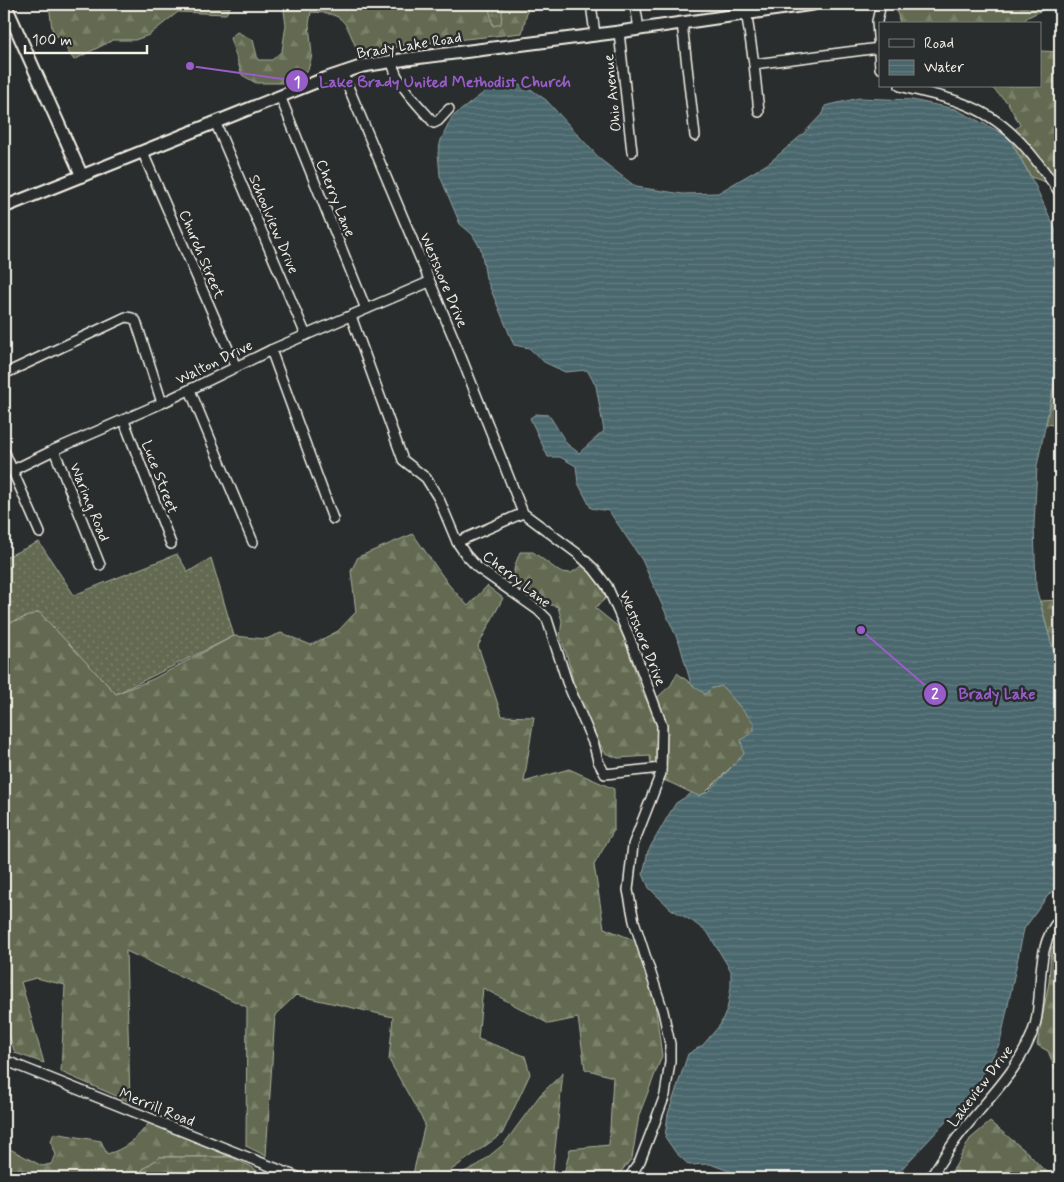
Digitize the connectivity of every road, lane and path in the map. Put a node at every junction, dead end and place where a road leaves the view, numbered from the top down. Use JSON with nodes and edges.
{"nodes":[{"id":1,"x":5,"y":4,"type":"edge"},
{"id":2,"x":591,"y":4,"type":"edge"},
{"id":3,"x":635,"y":4,"type":"edge"},
{"id":4,"x":813,"y":4,"type":"edge"},
{"id":5,"x":881,"y":4,"type":"edge"},
{"id":6,"x":746,"y":9,"type":"edge"},
{"id":7,"x":682,"y":23,"type":"junction"},
{"id":8,"x":639,"y":29,"type":"junction"},
{"id":9,"x":619,"y":32,"type":"junction"},
{"id":10,"x":595,"y":34,"type":"junction"},
{"id":11,"x":879,"y":48,"type":"joint"},
{"id":12,"x":392,"y":61,"type":"junction"},
{"id":13,"x":754,"y":64,"type":"junction"},
{"id":14,"x":342,"y":72,"type":"junction"},
{"id":15,"x":908,"y":88,"type":"edge"},
{"id":16,"x":280,"y":96,"type":"junction"},
{"id":17,"x":449,"y":109,"type":"dead end"},
{"id":18,"x":759,"y":112,"type":"dead end"},
{"id":19,"x":216,"y":124,"type":"junction"},
{"id":20,"x":695,"y":136,"type":"dead end"},
{"id":21,"x":632,"y":152,"type":"dead end"},
{"id":22,"x":143,"y":153,"type":"junction"},
{"id":23,"x":82,"y":176,"type":"junction"},
{"id":24,"x":1060,"y":192,"type":"edge"},
{"id":25,"x":4,"y":208,"type":"edge"},
{"id":26,"x":429,"y":282,"type":"junction"},
{"id":27,"x":366,"y":309,"type":"junction"},
{"id":28,"x":351,"y":316,"type":"junction"},
{"id":29,"x":306,"y":335,"type":"junction"},
{"id":30,"x":271,"y":350,"type":"junction"},
{"id":31,"x":236,"y":367,"type":"junction"},
{"id":32,"x":4,"y":374,"type":"edge"},
{"id":33,"x":190,"y":390,"type":"junction"},
{"id":34,"x":162,"y":403,"type":"junction"},
{"id":35,"x":124,"y":421,"type":"junction"},
{"id":36,"x":54,"y":450,"type":"junction"},
{"id":37,"x":4,"y":452,"type":"edge"},
{"id":38,"x":13,"y":470,"type":"junction"},
{"id":39,"x":523,"y":512,"type":"junction"},
{"id":40,"x":333,"y":519,"type":"dead end"},
{"id":41,"x":40,"y":533,"type":"dead end"},
{"id":42,"x":253,"y":542,"type":"dead end"},
{"id":43,"x":458,"y":542,"type":"junction"},
{"id":44,"x":171,"y":544,"type":"dead end"},
{"id":45,"x":100,"y":565,"type":"dead end"},
{"id":46,"x":662,"y":768,"type":"junction"},
{"id":47,"x":1060,"y":919,"type":"edge"},
{"id":48,"x":4,"y":1060,"type":"edge"},
{"id":49,"x":300,"y":1178,"type":"edge"},
{"id":50,"x":629,"y":1178,"type":"edge"},
{"id":51,"x":930,"y":1178,"type":"edge"}],
"edges":[{"from":1,"to":23,"type":"street"},
{"from":2,"to":10,"type":"street"},
{"from":3,"to":8,"type":"street"},
{"from":4,"to":6,"type":"street","name":"Brady Lake Road"},
{"from":5,"to":11,"type":"street"},
{"from":6,"to":7,"type":"street","name":"Brady Lake Road"},
{"from":6,"to":13,"type":"street"},
{"from":7,"to":8,"type":"street","name":"Brady Lake Road"},
{"from":7,"to":20,"type":"street"},
{"from":8,"to":9,"type":"street","name":"Brady Lake Road"},
{"from":9,"to":10,"type":"street","name":"Brady Lake Road"},
{"from":9,"to":21,"type":"street","name":"Ohio Avenue"},
{"from":10,"to":12,"type":"street","name":"Brady Lake Road"},
{"from":11,"to":13,"type":"street"},
{"from":12,"to":14,"type":"street","name":"Brady Lake Road"},
{"from":12,"to":17,"type":"street"},
{"from":13,"to":18,"type":"street"},
{"from":14,"to":16,"type":"street","name":"Brady Lake Road"},
{"from":14,"to":26,"type":"street","name":"Westshore Drive"},
{"from":15,"to":24,"type":"street"},
{"from":16,"to":19,"type":"street","name":"Brady Lake Road"},
{"from":16,"to":27,"type":"street","name":"Cherry Lane"},
{"from":19,"to":22,"type":"street","name":"Brady Lake Road"},
{"from":19,"to":29,"type":"street","name":"Schoolview Drive"},
{"from":22,"to":23,"type":"street","name":"Brady Lake Road"},
{"from":22,"to":31,"type":"street","name":"Church Street"},
{"from":23,"to":25,"type":"street","name":"Brady Lake Road"},
{"from":26,"to":27,"type":"street","name":"Walton Drive"},
{"from":26,"to":39,"type":"street","name":"Westshore Drive"},
{"from":27,"to":28,"type":"street","name":"Walton Drive"},
{"from":28,"to":29,"type":"street","name":"Walton Drive"},
{"from":28,"to":43,"type":"street","name":"Cherry Lane"},
{"from":29,"to":30,"type":"street","name":"Walton Drive"},
{"from":30,"to":31,"type":"street","name":"Walton Drive"},
{"from":30,"to":40,"type":"street"},
{"from":31,"to":33,"type":"street","name":"Walton Drive"},
{"from":32,"to":34,"type":"street"},
{"from":33,"to":34,"type":"street","name":"Walton Drive"},
{"from":33,"to":42,"type":"street"},
{"from":34,"to":35,"type":"street","name":"Walton Drive"},
{"from":35,"to":36,"type":"street","name":"Walton Drive"},
{"from":35,"to":44,"type":"street","name":"Luce Street"},
{"from":36,"to":38,"type":"street","name":"Walton Drive"},
{"from":36,"to":45,"type":"street","name":"Waring Road"},
{"from":37,"to":38,"type":"street"},
{"from":38,"to":41,"type":"street"},
{"from":39,"to":43,"type":"street"},
{"from":39,"to":46,"type":"street","name":"Westshore Drive"},
{"from":43,"to":46,"type":"street","name":"Cherry Lane"},
{"from":46,"to":50,"type":"street","name":"Westshore Drive"},
{"from":47,"to":51,"type":"street","name":"Lakeview Drive"},
{"from":48,"to":49,"type":"street","name":"Merrill Road"}]}
